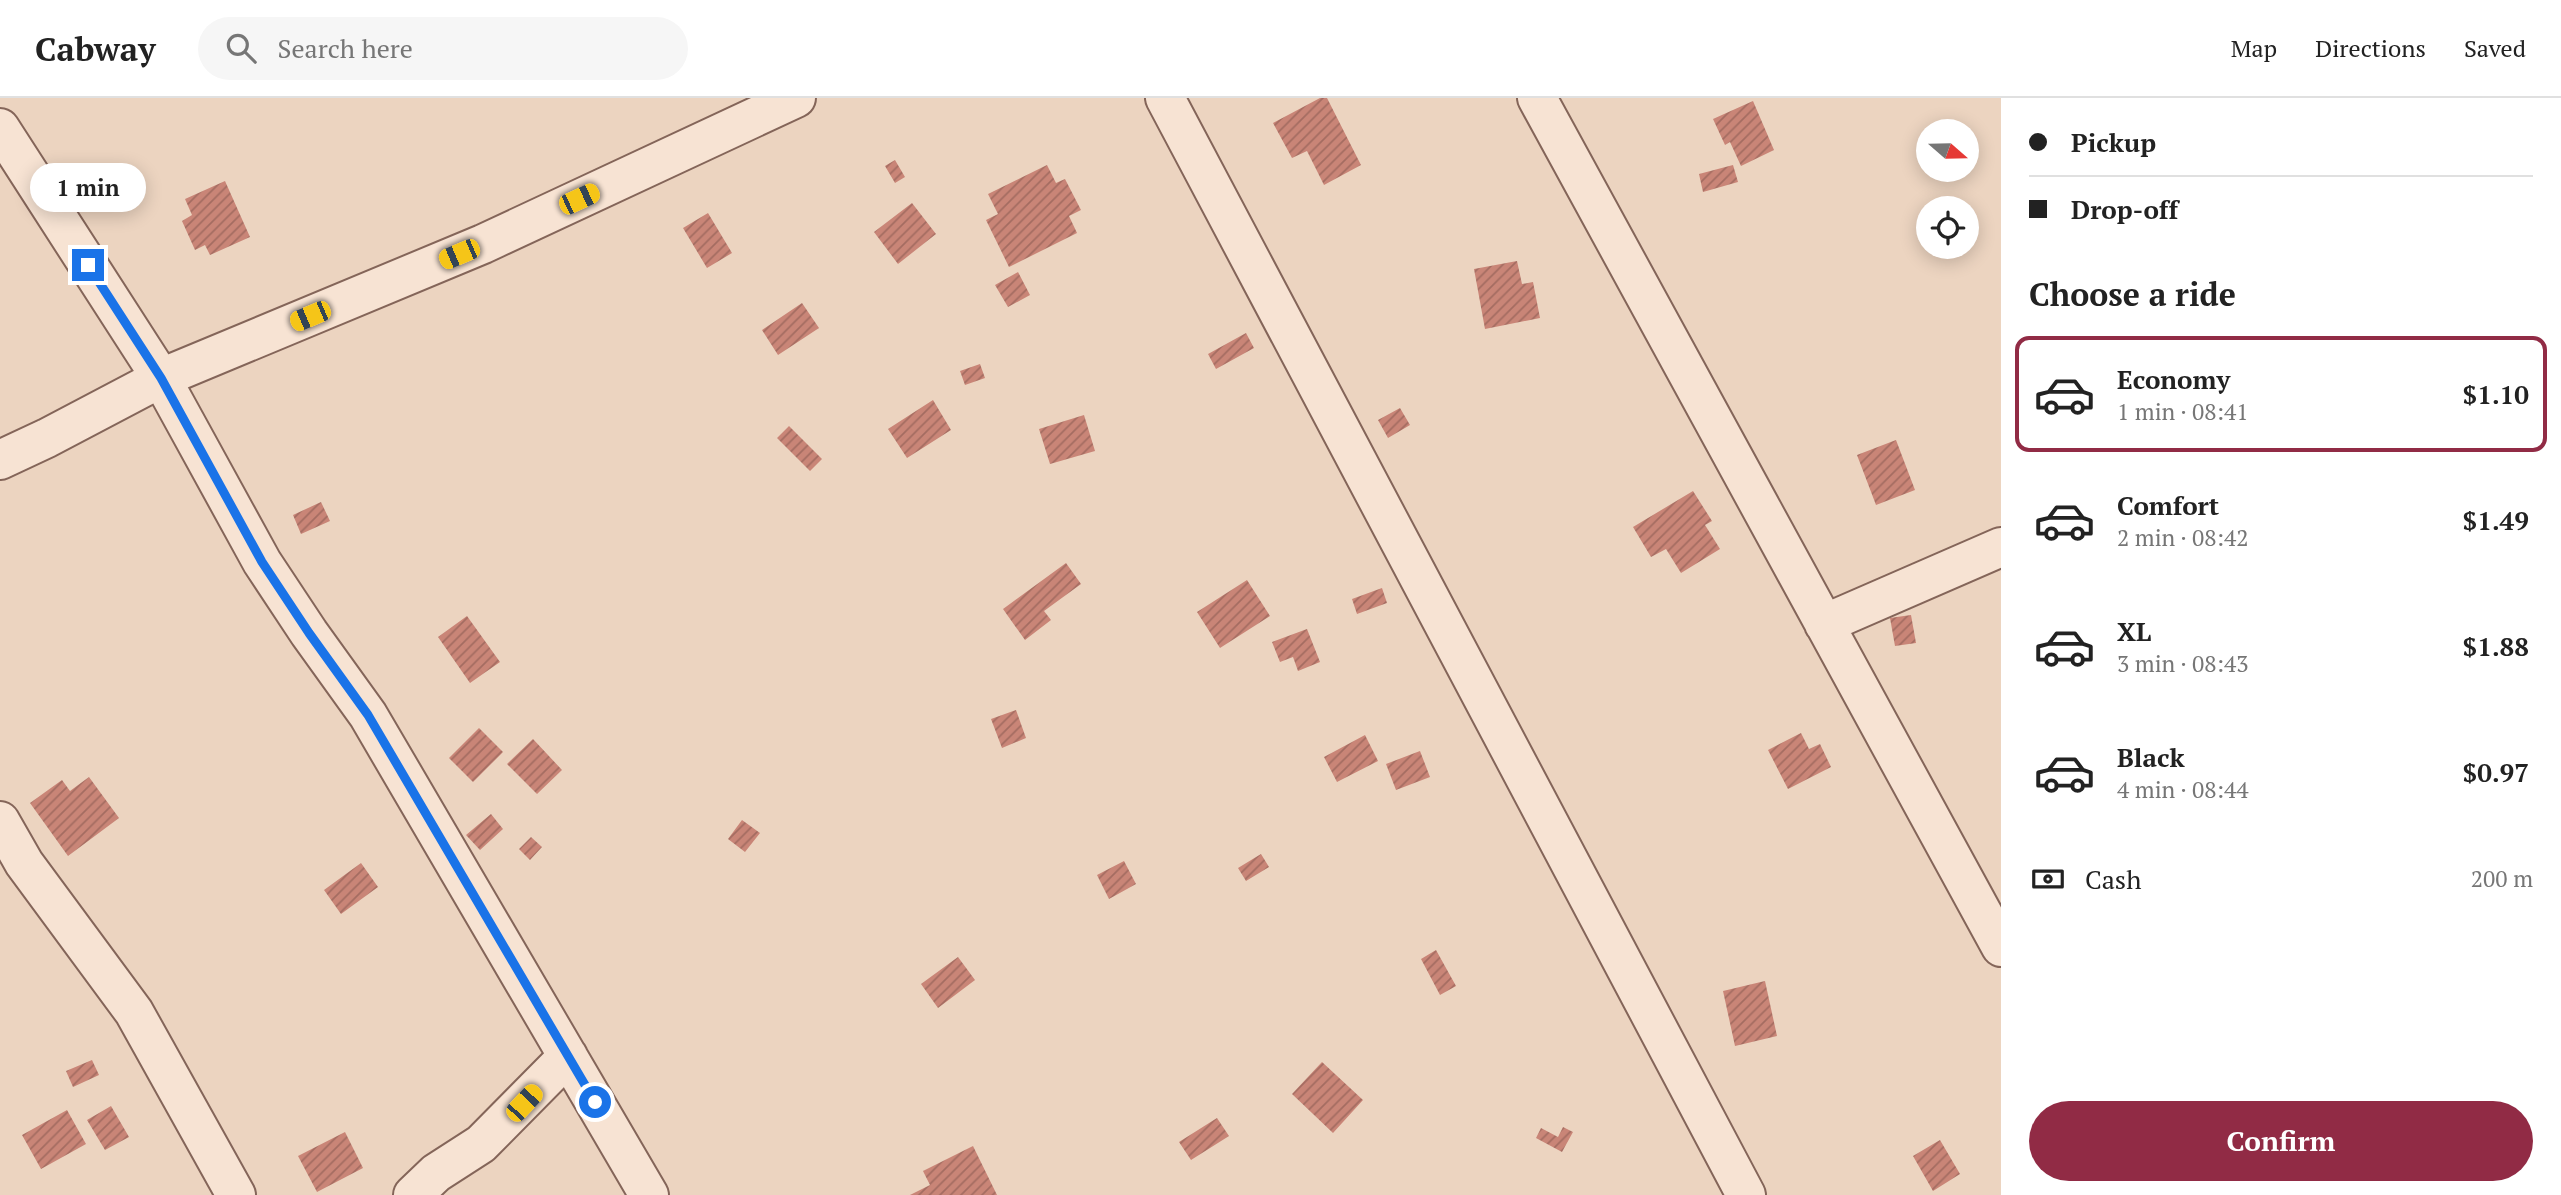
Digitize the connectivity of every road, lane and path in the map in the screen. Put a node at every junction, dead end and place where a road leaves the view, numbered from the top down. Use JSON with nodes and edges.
{"nodes":[{"id":1,"x":796,"y":98,"type":"edge"},
{"id":2,"x":1165,"y":98,"type":"edge"},
{"id":3,"x":1537,"y":98,"type":"edge"},
{"id":4,"x":0,"y":128,"type":"edge"},
{"id":5,"x":161,"y":378,"type":"junction"},
{"id":6,"x":0,"y":460,"type":"edge"},
{"id":7,"x":2001,"y":547,"type":"edge"},
{"id":8,"x":1824,"y":624,"type":"junction"},
{"id":9,"x":0,"y":821,"type":"edge"},
{"id":10,"x":2001,"y":947,"type":"edge"},
{"id":11,"x":568,"y":1056,"type":"junction"},
{"id":12,"x":236,"y":1195,"type":"edge"},
{"id":13,"x":413,"y":1195,"type":"edge"},
{"id":14,"x":649,"y":1195,"type":"edge"},
{"id":15,"x":1746,"y":1195,"type":"edge"}],
"edges":[{"from":1,"to":5,"type":"street"},
{"from":2,"to":15,"type":"street"},
{"from":3,"to":8,"type":"street"},
{"from":4,"to":5,"type":"street"},
{"from":5,"to":6,"type":"street"},
{"from":5,"to":11,"type":"street"},
{"from":7,"to":8,"type":"street"},
{"from":8,"to":10,"type":"street"},
{"from":9,"to":12,"type":"street"},
{"from":11,"to":13,"type":"street"},
{"from":11,"to":14,"type":"street"}]}
